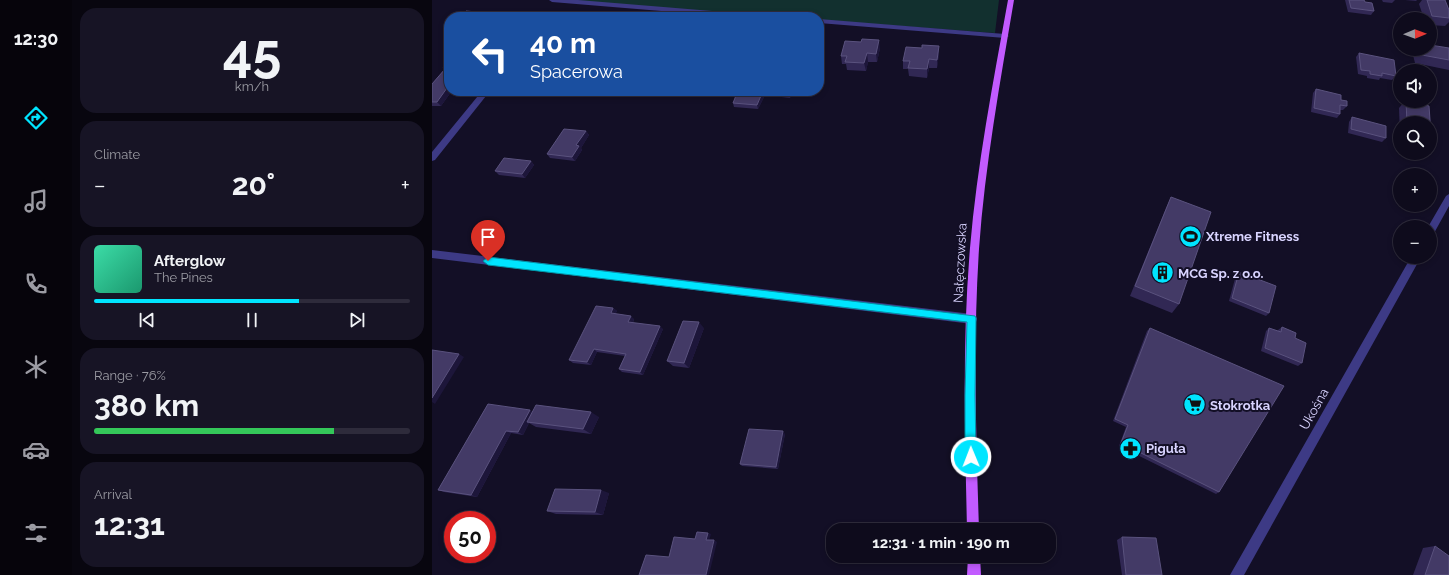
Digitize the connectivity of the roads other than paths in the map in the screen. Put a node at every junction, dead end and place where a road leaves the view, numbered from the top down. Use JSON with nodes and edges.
{"nodes":[{"id":1,"x":552,"y":0,"type":"edge"},
{"id":2,"x":1011,"y":0,"type":"edge"},
{"id":3,"x":700,"y":12,"type":"edge"},
{"id":4,"x":824,"y":22,"type":"edge"},
{"id":5,"x":1005,"y":36,"type":"junction"},
{"id":6,"x":482,"y":96,"type":"edge"},
{"id":7,"x":432,"y":158,"type":"edge"},
{"id":8,"x":1449,"y":198,"type":"edge"},
{"id":9,"x":1437,"y":220,"type":"edge"},
{"id":10,"x":432,"y":254,"type":"edge"},
{"id":11,"x":1412,"y":264,"type":"edge"},
{"id":12,"x":972,"y":318,"type":"junction"},
{"id":13,"x":973,"y":523,"type":"edge"},
{"id":14,"x":974,"y":563,"type":"edge"},
{"id":15,"x":974,"y":575,"type":"edge"},
{"id":16,"x":1237,"y":575,"type":"edge"}],
"edges":[{"from":1,"to":3,"type":"street"},
{"from":2,"to":5,"type":"main road","name":"Nałęczowska"},
{"from":4,"to":5,"type":"street"},
{"from":5,"to":12,"type":"main road","name":"Nałęczowska"},
{"from":6,"to":7,"type":"street"},
{"from":8,"to":9,"type":"street"},
{"from":10,"to":12,"type":"street"},
{"from":11,"to":16,"type":"street","name":"Ukośna"},
{"from":12,"to":13,"type":"main road","name":"Nałęczowska"},
{"from":14,"to":15,"type":"main road"}]}
